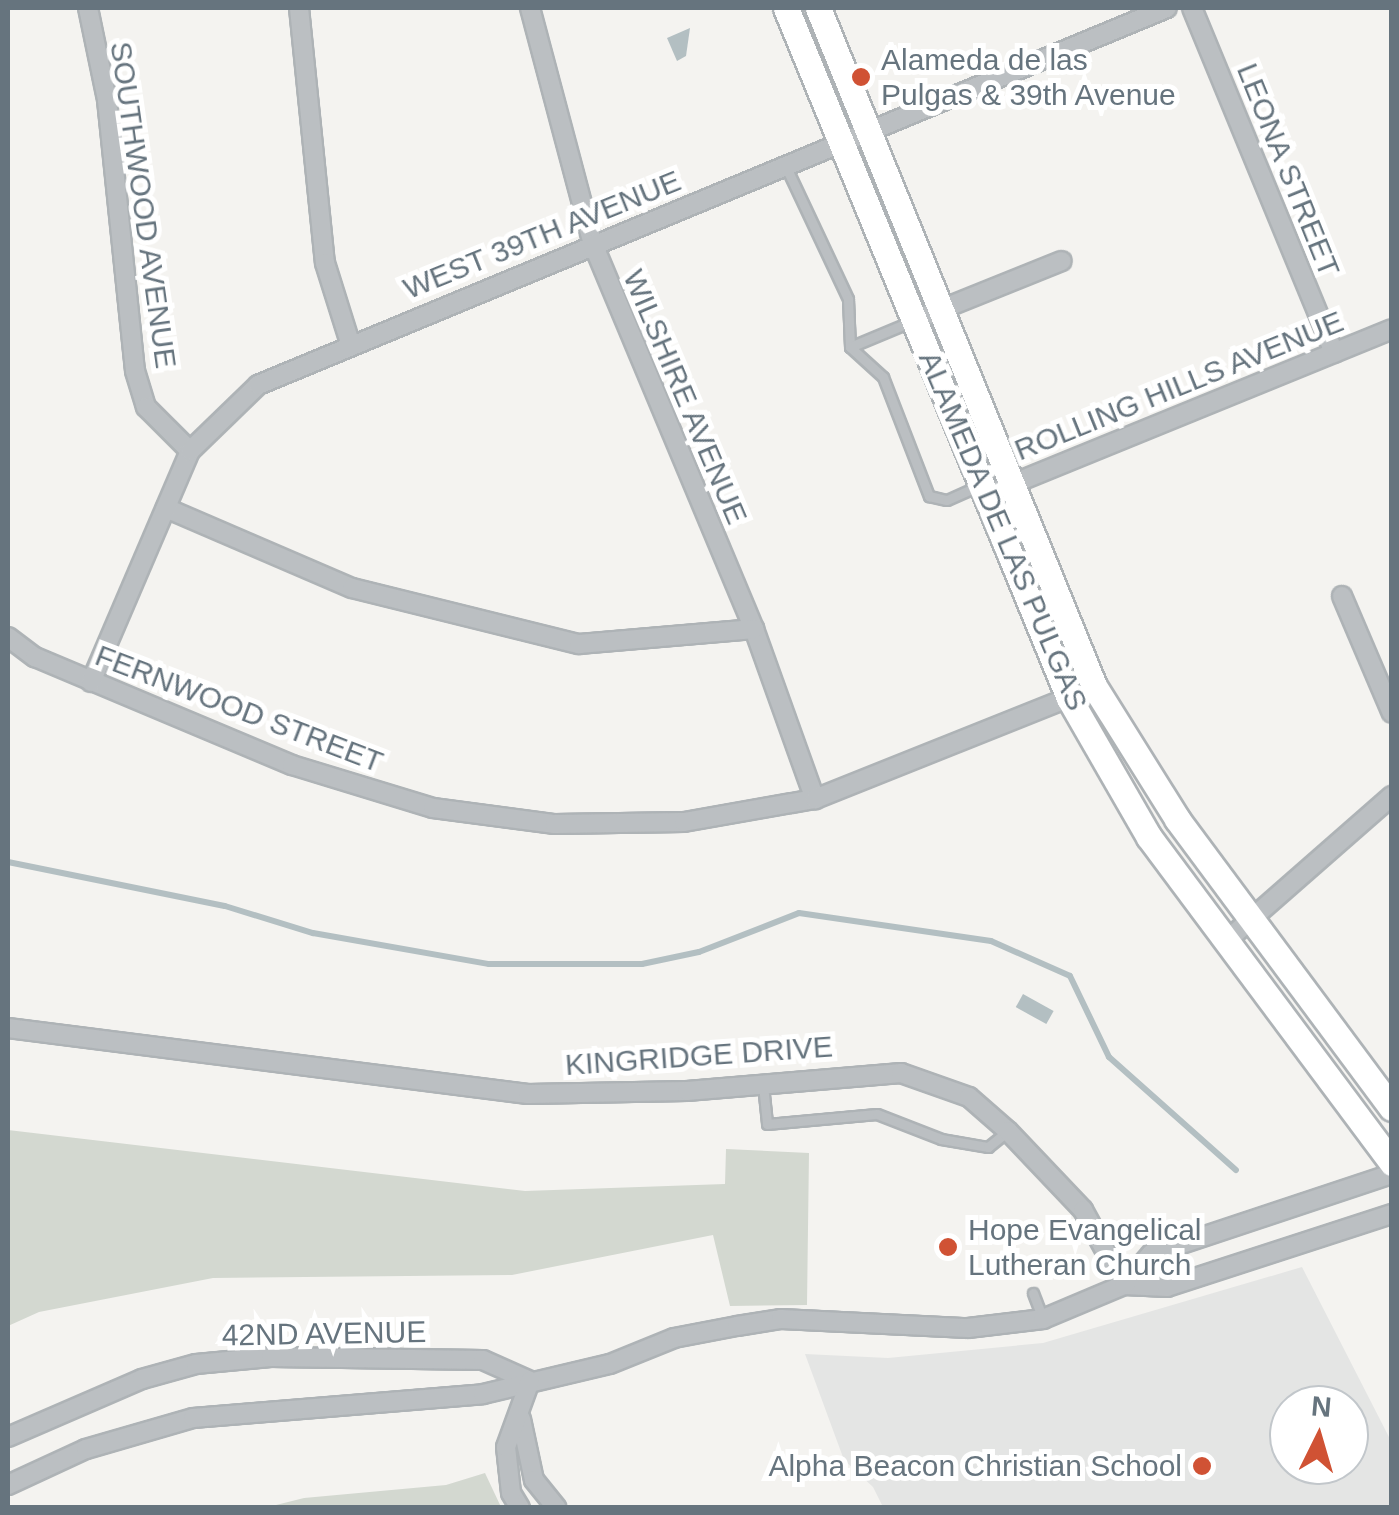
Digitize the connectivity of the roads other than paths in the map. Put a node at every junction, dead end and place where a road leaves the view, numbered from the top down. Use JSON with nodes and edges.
{"nodes":[{"id":1,"x":88,"y":8,"type":"edge"},
{"id":2,"x":299,"y":8,"type":"edge"},
{"id":3,"x":530,"y":8,"type":"edge"},
{"id":4,"x":786,"y":8,"type":"edge"},
{"id":5,"x":818,"y":8,"type":"edge"},
{"id":6,"x":1167,"y":8,"type":"edge"},
{"id":7,"x":1192,"y":8,"type":"edge"},
{"id":8,"x":866,"y":130,"type":"junction"},
{"id":9,"x":838,"y":141,"type":"junction"},
{"id":10,"x":785,"y":164,"type":"junction"},
{"id":11,"x":592,"y":244,"type":"junction"},
{"id":12,"x":1062,"y":261,"type":"dead end"},
{"id":13,"x":945,"y":306,"type":"junction"},
{"id":14,"x":915,"y":320,"type":"junction"},
{"id":15,"x":1392,"y":329,"type":"edge"},
{"id":16,"x":350,"y":343,"type":"junction"},
{"id":17,"x":850,"y":348,"type":"junction"},
{"id":18,"x":1334,"y":353,"type":"junction"},
{"id":19,"x":190,"y":450,"type":"junction"},
{"id":20,"x":1016,"y":482,"type":"junction"},
{"id":21,"x":986,"y":489,"type":"junction"},
{"id":22,"x":166,"y":508,"type":"junction"},
{"id":23,"x":1342,"y":596,"type":"dead end"},
{"id":24,"x":754,"y":629,"type":"junction"},
{"id":25,"x":8,"y":637,"type":"edge"},
{"id":26,"x":91,"y":682,"type":"junction"},
{"id":27,"x":1094,"y":686,"type":"junction"},
{"id":28,"x":1069,"y":698,"type":"junction"},
{"id":29,"x":1392,"y":713,"type":"edge"},
{"id":30,"x":1392,"y":796,"type":"edge"},
{"id":31,"x":815,"y":799,"type":"junction"},
{"id":32,"x":1254,"y":921,"type":"junction"},
{"id":33,"x":1225,"y":942,"type":"junction"},
{"id":34,"x":8,"y":1028,"type":"edge"},
{"id":35,"x":763,"y":1082,"type":"junction"},
{"id":36,"x":1392,"y":1108,"type":"edge"},
{"id":37,"x":1008,"y":1131,"type":"junction"},
{"id":38,"x":1392,"y":1163,"type":"edge"},
{"id":39,"x":1392,"y":1174,"type":"edge"},
{"id":40,"x":1392,"y":1214,"type":"edge"},
{"id":41,"x":1124,"y":1285,"type":"junction"},
{"id":42,"x":1033,"y":1294,"type":"dead end"},
{"id":43,"x":1043,"y":1319,"type":"junction"},
{"id":44,"x":530,"y":1381,"type":"junction"},
{"id":45,"x":520,"y":1419,"type":"junction"},
{"id":46,"x":8,"y":1437,"type":"edge"},
{"id":47,"x":8,"y":1485,"type":"edge"},
{"id":48,"x":520,"y":1508,"type":"edge"},
{"id":49,"x":557,"y":1508,"type":"edge"}],
"edges":[{"from":1,"to":19,"type":"street","name":"SOUTHWOOD AVENUE"},
{"from":2,"to":16,"type":"street"},
{"from":3,"to":11,"type":"street","name":"WILSHIRE AVENUE"},
{"from":4,"to":9,"type":"main road","name":"ALAMEDA DE LAS PULGAS"},
{"from":5,"to":8,"type":"main road","name":"ALAMEDA DE LAS PULGAS"},
{"from":6,"to":8,"type":"street","name":"WEST 39TH AVENUE"},
{"from":7,"to":18,"type":"street","name":"LEONA STREET"},
{"from":8,"to":9,"type":"street","name":"WEST 39TH AVENUE"},
{"from":8,"to":13,"type":"main road","name":"ALAMEDA DE LAS PULGAS"},
{"from":9,"to":10,"type":"street","name":"WEST 39TH AVENUE"},
{"from":9,"to":14,"type":"main road","name":"ALAMEDA DE LAS PULGAS"},
{"from":10,"to":11,"type":"street","name":"WEST 39TH AVENUE"},
{"from":10,"to":17,"type":"lane"},
{"from":11,"to":16,"type":"street","name":"WEST 39TH AVENUE"},
{"from":11,"to":24,"type":"street","name":"WILSHIRE AVENUE"},
{"from":12,"to":13,"type":"street"},
{"from":13,"to":14,"type":"street"},
{"from":13,"to":20,"type":"main road","name":"ALAMEDA DE LAS PULGAS"},
{"from":14,"to":17,"type":"lane"},
{"from":14,"to":21,"type":"main road","name":"ALAMEDA DE LAS PULGAS"},
{"from":15,"to":18,"type":"street","name":"ROLLING HILLS AVENUE"},
{"from":16,"to":19,"type":"street","name":"WEST 39TH AVENUE"},
{"from":17,"to":21,"type":"lane"},
{"from":18,"to":20,"type":"street","name":"ROLLING HILLS AVENUE"},
{"from":19,"to":22,"type":"street","name":"WEST 39TH AVENUE"},
{"from":20,"to":21,"type":"street","name":"ROLLING HILLS AVENUE"},
{"from":20,"to":27,"type":"main road","name":"ALAMEDA DE LAS PULGAS"},
{"from":21,"to":28,"type":"main road","name":"ALAMEDA DE LAS PULGAS"},
{"from":22,"to":24,"type":"street"},
{"from":22,"to":26,"type":"street","name":"WEST 39TH AVENUE"},
{"from":23,"to":29,"type":"street"},
{"from":24,"to":31,"type":"street","name":"WILSHIRE AVENUE"},
{"from":25,"to":26,"type":"street","name":"FERNWOOD STREET"},
{"from":26,"to":31,"type":"street","name":"FERNWOOD STREET"},
{"from":27,"to":28,"type":"street","name":"FERNWOOD STREET"},
{"from":27,"to":32,"type":"main road","name":"ALAMEDA DE LAS PULGAS"},
{"from":28,"to":31,"type":"street","name":"FERNWOOD STREET"},
{"from":28,"to":33,"type":"main road","name":"ALAMEDA DE LAS PULGAS"},
{"from":30,"to":32,"type":"street"},
{"from":32,"to":33,"type":"street"},
{"from":32,"to":36,"type":"main road","name":"ALAMEDA DE LAS PULGAS"},
{"from":33,"to":38,"type":"main road","name":"ALAMEDA DE LAS PULGAS"},
{"from":34,"to":35,"type":"street","name":"KINGRIDGE DRIVE"},
{"from":35,"to":37,"type":"street","name":"KINGRIDGE DRIVE"},
{"from":35,"to":37,"type":"lane"},
{"from":37,"to":41,"type":"street","name":"KINGRIDGE DRIVE"},
{"from":39,"to":41,"type":"street"},
{"from":40,"to":41,"type":"street"},
{"from":41,"to":43,"type":"street"},
{"from":42,"to":43,"type":"lane"},
{"from":43,"to":44,"type":"street"},
{"from":44,"to":45,"type":"street"},
{"from":44,"to":46,"type":"street","name":"42ND AVENUE"},
{"from":44,"to":47,"type":"street"},
{"from":45,"to":48,"type":"street"},
{"from":45,"to":49,"type":"street"}]}
